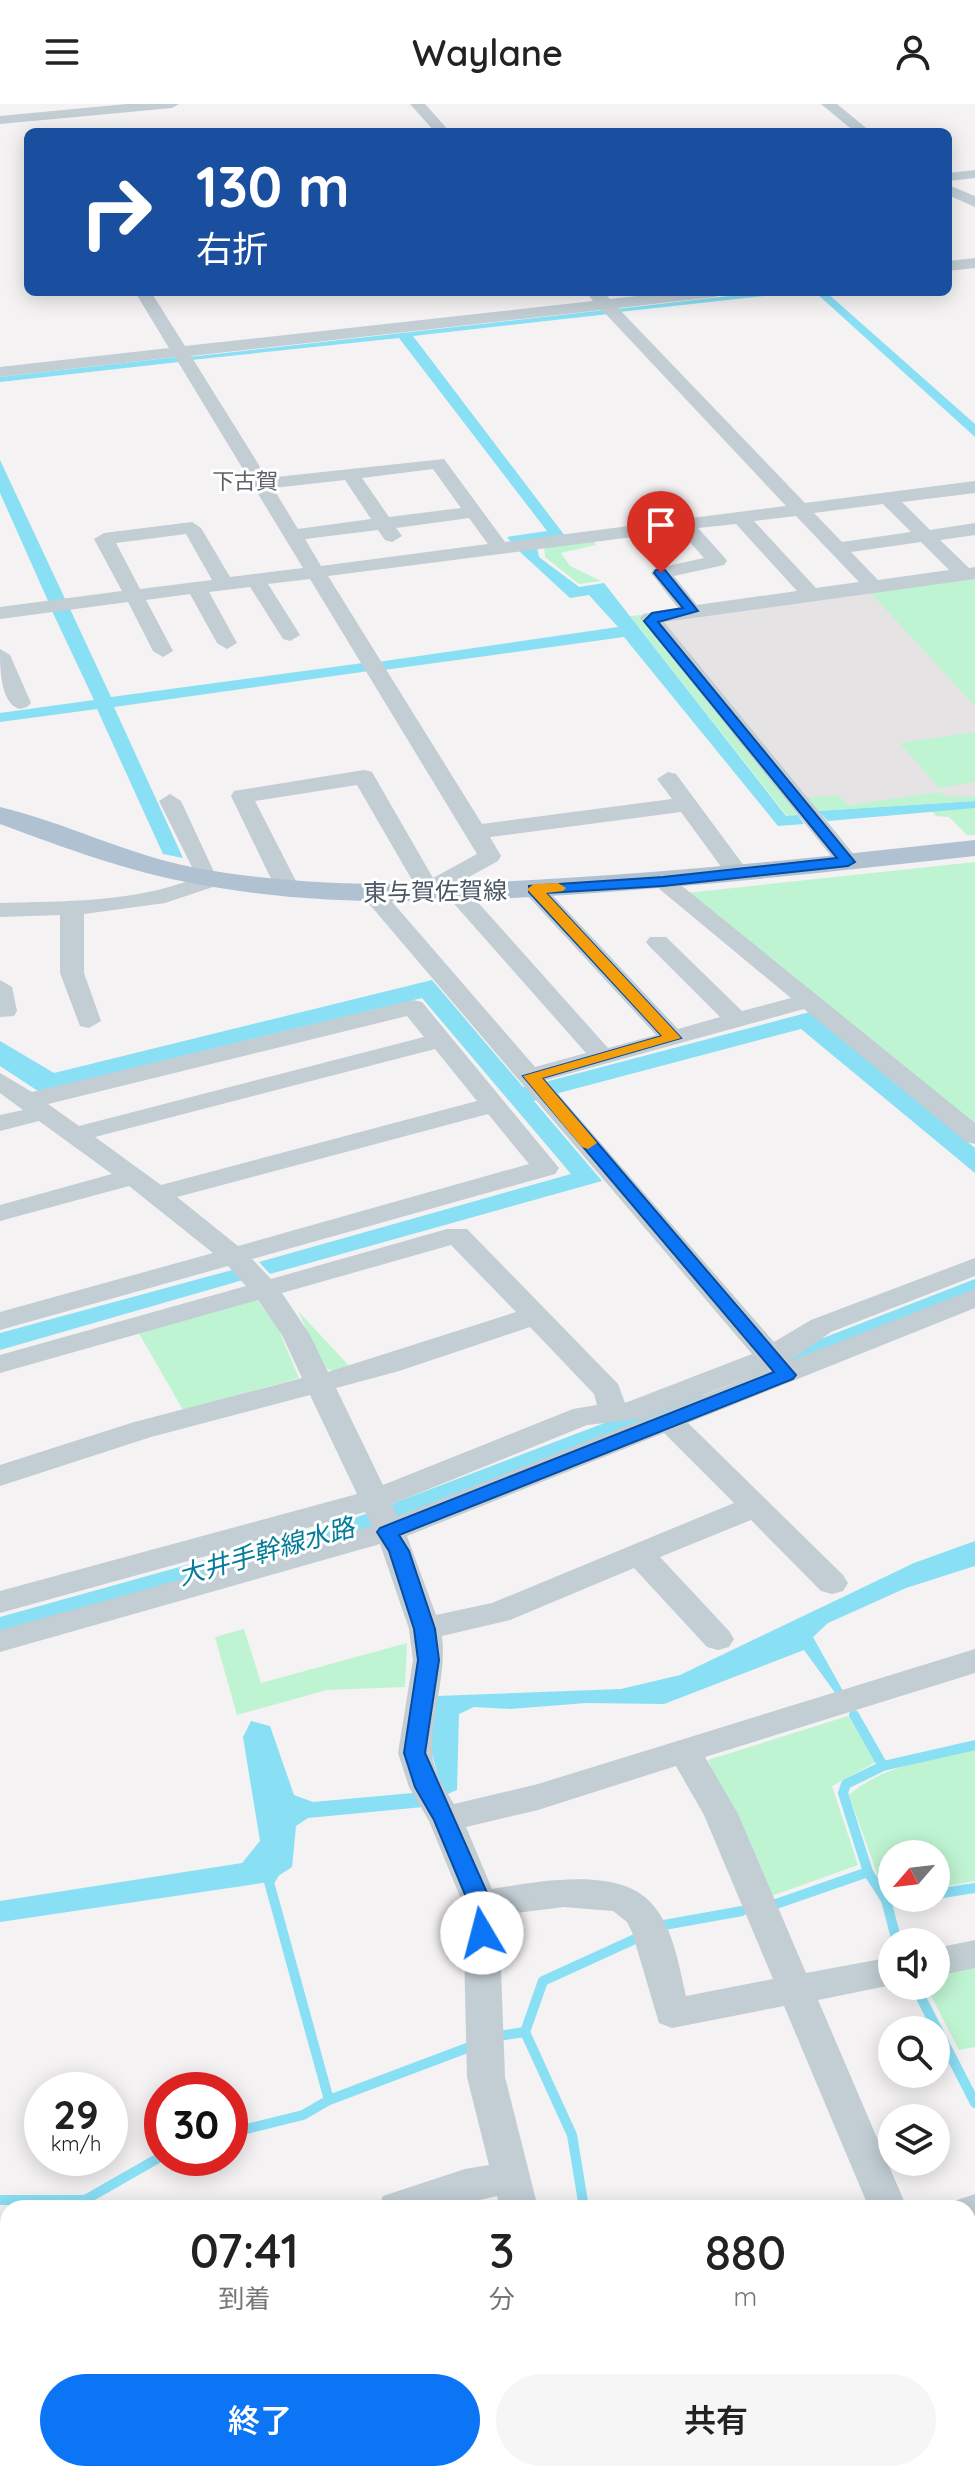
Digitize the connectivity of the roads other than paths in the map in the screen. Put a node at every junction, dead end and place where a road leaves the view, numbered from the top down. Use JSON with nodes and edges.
{"nodes":[{"id":1,"x":172,"y":104,"type":"edge"},
{"id":2,"x":417,"y":104,"type":"edge"},
{"id":3,"x":828,"y":104,"type":"edge"},
{"id":4,"x":32,"y":111,"type":"edge"},
{"id":5,"x":0,"y":120,"type":"edge"},
{"id":6,"x":439,"y":128,"type":"edge"},
{"id":7,"x":859,"y":128,"type":"edge"},
{"id":8,"x":975,"y":174,"type":"edge"},
{"id":9,"x":952,"y":177,"type":"edge"},
{"id":10,"x":952,"y":191,"type":"edge"},
{"id":11,"x":975,"y":202,"type":"edge"},
{"id":12,"x":975,"y":263,"type":"edge"},
{"id":13,"x":952,"y":266,"type":"edge"},
{"id":14,"x":145,"y":296,"type":"edge"},
{"id":15,"x":638,"y":296,"type":"edge"},
{"id":16,"x":600,"y":298,"type":"edge"},
{"id":17,"x":180,"y":352,"type":"junction"},
{"id":18,"x":0,"y":372,"type":"edge"},
{"id":19,"x":350,"y":474,"type":"junction"},
{"id":20,"x":262,"y":484,"type":"junction"},
{"id":21,"x":974,"y":488,"type":"edge"},
{"id":22,"x":887,"y":498,"type":"junction"},
{"id":23,"x":801,"y":509,"type":"junction"},
{"id":24,"x":474,"y":512,"type":"junction"},
{"id":25,"x":740,"y":517,"type":"junction"},
{"id":26,"x":384,"y":524,"type":"junction"},
{"id":27,"x":685,"y":525,"type":"junction"},
{"id":28,"x":975,"y":529,"type":"edge"},
{"id":29,"x":293,"y":535,"type":"junction"},
{"id":30,"x":926,"y":536,"type":"junction"},
{"id":31,"x":500,"y":548,"type":"junction"},
{"id":32,"x":837,"y":548,"type":"junction"},
{"id":33,"x":409,"y":560,"type":"junction"},
{"id":34,"x":316,"y":572,"type":"junction"},
{"id":35,"x":970,"y":573,"type":"edge"},
{"id":36,"x":256,"y":580,"type":"junction"},
{"id":37,"x":224,"y":584,"type":"junction"},
{"id":38,"x":873,"y":586,"type":"junction"},
{"id":39,"x":196,"y":587,"type":"junction"},
{"id":40,"x":133,"y":595,"type":"junction"},
{"id":41,"x":811,"y":595,"type":"junction"},
{"id":42,"x":691,"y":611,"type":"junction"},
{"id":43,"x":0,"y":612,"type":"edge"},
{"id":44,"x":290,"y":635,"type":"dead end"},
{"id":45,"x":227,"y":643,"type":"dead end"},
{"id":46,"x":163,"y":651,"type":"dead end"},
{"id":47,"x":0,"y":655,"type":"edge"},
{"id":48,"x":20,"y":703,"type":"dead end"},
{"id":49,"x":668,"y":779,"type":"dead end"},
{"id":50,"x":170,"y":801,"type":"dead end"},
{"id":51,"x":687,"y":804,"type":"junction"},
{"id":52,"x":0,"y":815,"type":"edge"},
{"id":53,"x":476,"y":832,"type":"junction"},
{"id":54,"x":975,"y":848,"type":"edge"},
{"id":55,"x":848,"y":862,"type":"junction"},
{"id":56,"x":738,"y":874,"type":"junction"},
{"id":57,"x":209,"y":877,"type":"junction"},
{"id":58,"x":663,"y":882,"type":"junction"},
{"id":59,"x":288,"y":889,"type":"junction"},
{"id":60,"x":534,"y":889,"type":"junction"},
{"id":61,"x":373,"y":894,"type":"junction"},
{"id":62,"x":444,"y":894,"type":"junction"},
{"id":63,"x":72,"y":908,"type":"junction"},
{"id":64,"x":0,"y":910,"type":"edge"},
{"id":65,"x":658,"y":942,"type":"dead end"},
{"id":66,"x":808,"y":1001,"type":"junction"},
{"id":67,"x":737,"y":1020,"type":"junction"},
{"id":68,"x":89,"y":1021,"type":"dead end"},
{"id":69,"x":688,"y":1033,"type":"dead end"},
{"id":70,"x":441,"y":1040,"type":"junction"},
{"id":71,"x":603,"y":1057,"type":"junction"},
{"id":72,"x":531,"y":1076,"type":"junction"},
{"id":73,"x":0,"y":1081,"type":"edge"},
{"id":74,"x":494,"y":1105,"type":"junction"},
{"id":75,"x":38,"y":1106,"type":"junction"},
{"id":76,"x":0,"y":1123,"type":"edge"},
{"id":77,"x":78,"y":1134,"type":"junction"},
{"id":78,"x":975,"y":1136,"type":"edge"},
{"id":79,"x":133,"y":1177,"type":"junction"},
{"id":80,"x":157,"y":1194,"type":"junction"},
{"id":81,"x":0,"y":1213,"type":"edge"},
{"id":82,"x":234,"y":1256,"type":"junction"},
{"id":83,"x":975,"y":1266,"type":"edge"},
{"id":84,"x":265,"y":1289,"type":"junction"},
{"id":85,"x":975,"y":1298,"type":"edge"},
{"id":86,"x":534,"y":1316,"type":"junction"},
{"id":87,"x":0,"y":1321,"type":"edge"},
{"id":88,"x":0,"y":1364,"type":"edge"},
{"id":89,"x":778,"y":1366,"type":"junction"},
{"id":90,"x":319,"y":1384,"type":"junction"},
{"id":91,"x":613,"y":1413,"type":"junction"},
{"id":92,"x":670,"y":1422,"type":"junction"},
{"id":93,"x":0,"y":1476,"type":"edge"},
{"id":94,"x":755,"y":1506,"type":"junction"},
{"id":95,"x":380,"y":1514,"type":"junction"},
{"id":96,"x":639,"y":1554,"type":"junction"},
{"id":97,"x":832,"y":1583,"type":"dead end"},
{"id":98,"x":0,"y":1602,"type":"edge"},
{"id":99,"x":425,"y":1629,"type":"junction"},
{"id":100,"x":718,"y":1639,"type":"dead end"},
{"id":101,"x":0,"y":1641,"type":"edge"},
{"id":102,"x":975,"y":1661,"type":"edge"},
{"id":103,"x":685,"y":1752,"type":"junction"},
{"id":104,"x":445,"y":1819,"type":"junction"},
{"id":105,"x":481,"y":1904,"type":"junction"},
{"id":106,"x":975,"y":1954,"type":"edge"},
{"id":107,"x":950,"y":1959,"type":"edge"},
{"id":108,"x":878,"y":1974,"type":"edge"},
{"id":109,"x":795,"y":1990,"type":"junction"},
{"id":110,"x":515,"y":2192,"type":"edge"},
{"id":111,"x":421,"y":2200,"type":"edge"},
{"id":112,"x":885,"y":2200,"type":"edge"}],
"edges":[{"from":1,"to":4,"type":"street"},
{"from":2,"to":6,"type":"street"},
{"from":3,"to":7,"type":"street"},
{"from":4,"to":5,"type":"street"},
{"from":8,"to":9,"type":"street"},
{"from":10,"to":11,"type":"street"},
{"from":12,"to":13,"type":"street"},
{"from":14,"to":17,"type":"street"},
{"from":15,"to":16,"type":"street"},
{"from":16,"to":17,"type":"street"},
{"from":16,"to":23,"type":"street"},
{"from":17,"to":18,"type":"street"},
{"from":17,"to":20,"type":"street"},
{"from":19,"to":20,"type":"street"},
{"from":19,"to":24,"type":"street"},
{"from":19,"to":26,"type":"street"},
{"from":20,"to":29,"type":"street"},
{"from":21,"to":22,"type":"street"},
{"from":22,"to":23,"type":"street"},
{"from":22,"to":30,"type":"street"},
{"from":23,"to":25,"type":"street"},
{"from":23,"to":32,"type":"street"},
{"from":24,"to":26,"type":"street"},
{"from":24,"to":31,"type":"street"},
{"from":25,"to":27,"type":"street"},
{"from":25,"to":41,"type":"street"},
{"from":26,"to":29,"type":"street"},
{"from":26,"to":33,"type":"street"},
{"from":27,"to":31,"type":"street"},
{"from":27,"to":42,"type":"street"},
{"from":28,"to":30,"type":"street"},
{"from":29,"to":34,"type":"street"},
{"from":30,"to":32,"type":"street"},
{"from":30,"to":35,"type":"street"},
{"from":31,"to":33,"type":"street"},
{"from":32,"to":38,"type":"street"},
{"from":33,"to":34,"type":"street"},
{"from":34,"to":36,"type":"street"},
{"from":34,"to":53,"type":"street"},
{"from":35,"to":38,"type":"street"},
{"from":36,"to":37,"type":"street"},
{"from":36,"to":44,"type":"street"},
{"from":37,"to":39,"type":"street"},
{"from":37,"to":40,"type":"street"},
{"from":38,"to":41,"type":"street"},
{"from":39,"to":40,"type":"street"},
{"from":39,"to":45,"type":"street"},
{"from":40,"to":43,"type":"street"},
{"from":40,"to":46,"type":"street"},
{"from":41,"to":42,"type":"street"},
{"from":42,"to":55,"type":"street"},
{"from":47,"to":48,"type":"street"},
{"from":49,"to":51,"type":"street"},
{"from":50,"to":57,"type":"street"},
{"from":51,"to":53,"type":"street"},
{"from":51,"to":56,"type":"street"},
{"from":52,"to":57,"type":"main road","name":"東与賀佐賀線"},
{"from":53,"to":62,"type":"street"},
{"from":54,"to":55,"type":"main road","name":"東与賀佐賀線"},
{"from":55,"to":56,"type":"main road","name":"東与賀佐賀線"},
{"from":56,"to":58,"type":"main road","name":"東与賀佐賀線"},
{"from":57,"to":59,"type":"main road","name":"東与賀佐賀線"},
{"from":57,"to":63,"type":"street"},
{"from":58,"to":60,"type":"main road","name":"東与賀佐賀線"},
{"from":58,"to":66,"type":"street"},
{"from":59,"to":61,"type":"main road","name":"東与賀佐賀線"},
{"from":59,"to":62,"type":"street"},
{"from":60,"to":62,"type":"main road","name":"東与賀佐賀線"},
{"from":60,"to":71,"type":"street"},
{"from":61,"to":62,"type":"main road","name":"東与賀佐賀線"},
{"from":61,"to":72,"type":"street"},
{"from":62,"to":71,"type":"street"},
{"from":63,"to":64,"type":"street"},
{"from":63,"to":68,"type":"street"},
{"from":65,"to":67,"type":"street"},
{"from":66,"to":67,"type":"street"},
{"from":66,"to":78,"type":"street"},
{"from":67,"to":69,"type":"street"},
{"from":70,"to":74,"type":"street"},
{"from":70,"to":75,"type":"street"},
{"from":70,"to":77,"type":"street"},
{"from":71,"to":72,"type":"street"},
{"from":72,"to":89,"type":"street"},
{"from":73,"to":75,"type":"street"},
{"from":74,"to":80,"type":"street"},
{"from":74,"to":82,"type":"street"},
{"from":75,"to":76,"type":"street"},
{"from":75,"to":77,"type":"street"},
{"from":77,"to":79,"type":"street"},
{"from":79,"to":80,"type":"street"},
{"from":79,"to":81,"type":"street"},
{"from":80,"to":82,"type":"street"},
{"from":82,"to":84,"type":"street"},
{"from":82,"to":87,"type":"street"},
{"from":83,"to":89,"type":"street"},
{"from":84,"to":86,"type":"street"},
{"from":84,"to":88,"type":"street"},
{"from":84,"to":90,"type":"street"},
{"from":85,"to":89,"type":"street"},
{"from":86,"to":90,"type":"street"},
{"from":86,"to":91,"type":"street"},
{"from":89,"to":91,"type":"street"},
{"from":89,"to":92,"type":"street"},
{"from":90,"to":93,"type":"street"},
{"from":90,"to":95,"type":"street"},
{"from":91,"to":95,"type":"street"},
{"from":92,"to":94,"type":"street"},
{"from":92,"to":95,"type":"street"},
{"from":94,"to":96,"type":"street"},
{"from":94,"to":97,"type":"street"},
{"from":95,"to":98,"type":"street"},
{"from":95,"to":99,"type":"street"},
{"from":95,"to":101,"type":"street"},
{"from":96,"to":99,"type":"street"},
{"from":96,"to":100,"type":"street"},
{"from":99,"to":104,"type":"street"},
{"from":102,"to":103,"type":"street"},
{"from":103,"to":104,"type":"street"},
{"from":103,"to":109,"type":"street"},
{"from":104,"to":105,"type":"street"},
{"from":105,"to":109,"type":"street"},
{"from":105,"to":110,"type":"street"},
{"from":106,"to":107,"type":"street"},
{"from":108,"to":109,"type":"street"},
{"from":109,"to":112,"type":"street"},
{"from":110,"to":111,"type":"street"}]}
